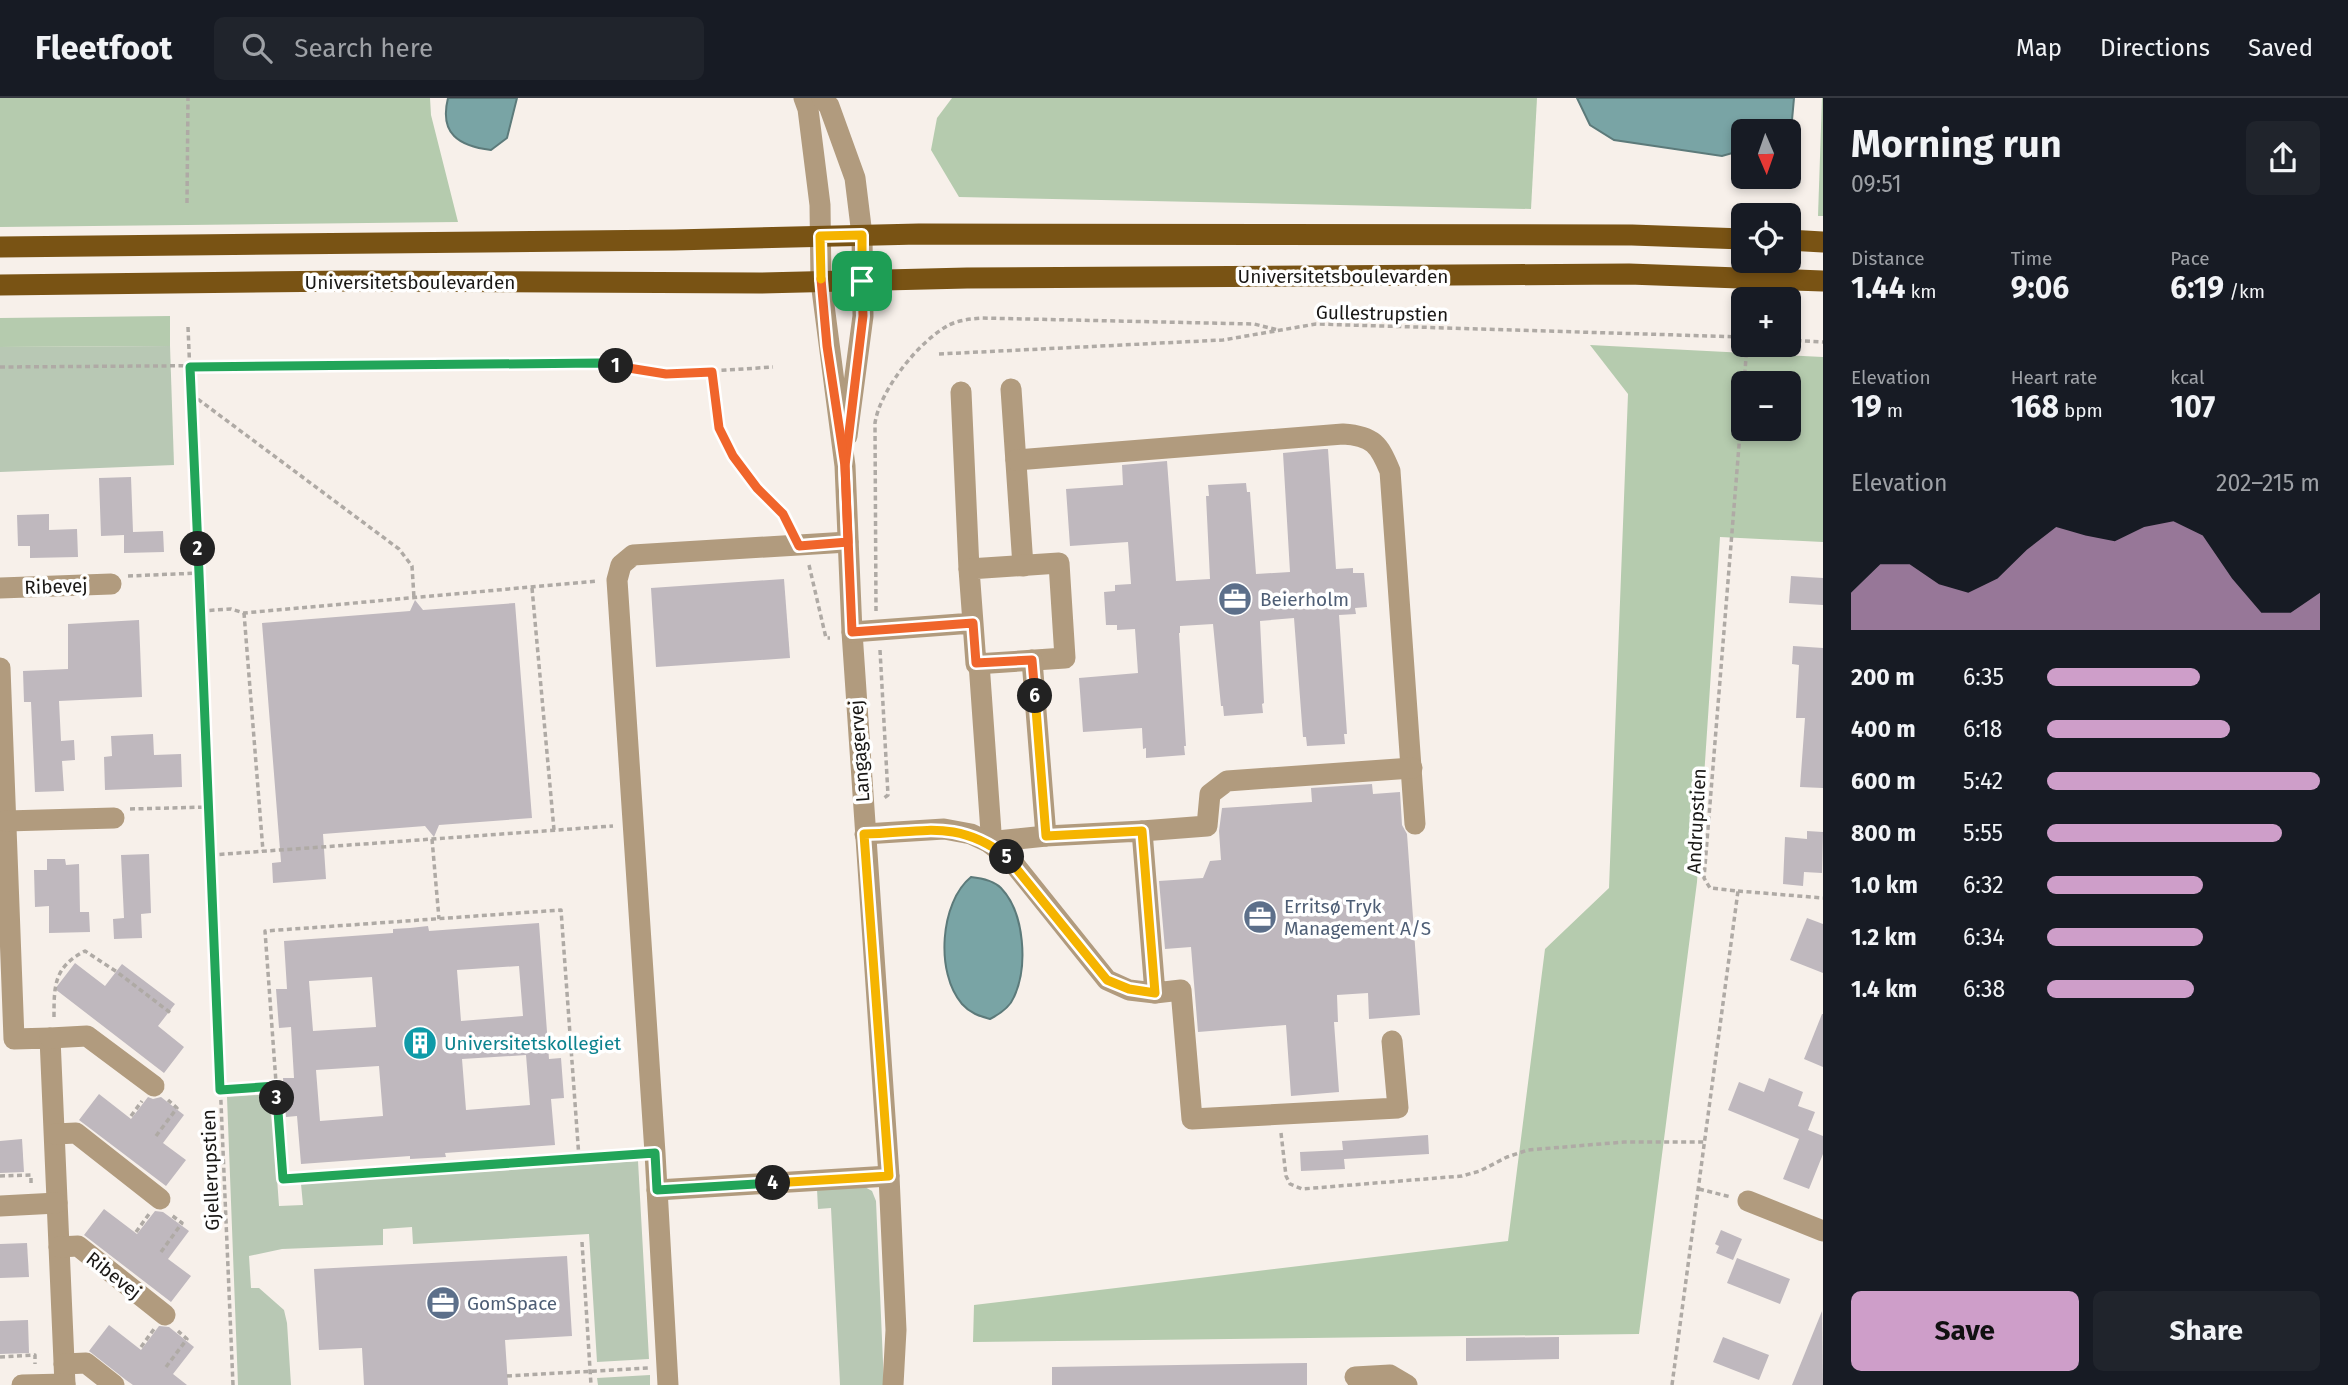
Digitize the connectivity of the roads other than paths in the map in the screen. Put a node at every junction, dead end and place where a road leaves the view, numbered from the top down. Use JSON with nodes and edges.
{"nodes":[{"id":1,"x":804,"y":98,"type":"edge"},
{"id":2,"x":822,"y":98,"type":"edge"},
{"id":3,"x":820,"y":236,"type":"junction"},
{"id":4,"x":1731,"y":239,"type":"edge"},
{"id":5,"x":1801,"y":241,"type":"edge"},
{"id":6,"x":1823,"y":242,"type":"edge"},
{"id":7,"x":862,"y":246,"type":"junction"},
{"id":8,"x":0,"y":247,"type":"edge"},
{"id":9,"x":862,"y":281,"type":"junction"},
{"id":10,"x":821,"y":282,"type":"junction"},
{"id":11,"x":1823,"y":282,"type":"edge"},
{"id":12,"x":0,"y":285,"type":"edge"},
{"id":13,"x":1011,"y":389,"type":"dead end"},
{"id":14,"x":961,"y":392,"type":"dead end"},
{"id":15,"x":1016,"y":460,"type":"junction"},
{"id":16,"x":845,"y":466,"type":"junction"},
{"id":17,"x":848,"y":542,"type":"junction"},
{"id":18,"x":1023,"y":565,"type":"junction"},
{"id":19,"x":970,"y":569,"type":"junction"},
{"id":20,"x":111,"y":584,"type":"road end"},
{"id":21,"x":0,"y":588,"type":"edge"},
{"id":22,"x":973,"y":623,"type":"junction"},
{"id":23,"x":852,"y":632,"type":"junction"},
{"id":24,"x":1032,"y":660,"type":"junction"},
{"id":25,"x":979,"y":663,"type":"junction"},
{"id":26,"x":0,"y":668,"type":"edge"},
{"id":27,"x":1412,"y":768,"type":"junction"},
{"id":28,"x":114,"y":818,"type":"road end"},
{"id":29,"x":6,"y":821,"type":"junction"},
{"id":30,"x":864,"y":823,"type":"junction"},
{"id":31,"x":1415,"y":824,"type":"dead end"},
{"id":32,"x":1142,"y":831,"type":"junction"},
{"id":33,"x":1046,"y":836,"type":"junction"},
{"id":34,"x":988,"y":842,"type":"junction"},
{"id":35,"x":1155,"y":993,"type":"junction"},
{"id":36,"x":50,"y":1038,"type":"junction"},
{"id":37,"x":1392,"y":1041,"type":"dead end"},
{"id":38,"x":154,"y":1086,"type":"road end"},
{"id":39,"x":55,"y":1134,"type":"junction"},
{"id":40,"x":889,"y":1176,"type":"junction"},
{"id":41,"x":657,"y":1190,"type":"junction"},
{"id":42,"x":1748,"y":1201,"type":"road end"},
{"id":43,"x":57,"y":1203,"type":"junction"},
{"id":44,"x":163,"y":1205,"type":"road end"},
{"id":45,"x":0,"y":1206,"type":"edge"},
{"id":46,"x":1823,"y":1231,"type":"edge"},
{"id":47,"x":59,"y":1247,"type":"junction"},
{"id":48,"x":167,"y":1320,"type":"road end"},
{"id":49,"x":896,"y":1330,"type":"junction"},
{"id":50,"x":667,"y":1376,"type":"edge"},
{"id":51,"x":65,"y":1377,"type":"edge"},
{"id":52,"x":1355,"y":1377,"type":"dead end"},
{"id":53,"x":22,"y":1385,"type":"edge"},
{"id":54,"x":114,"y":1385,"type":"edge"},
{"id":55,"x":893,"y":1385,"type":"edge"},
{"id":56,"x":903,"y":1385,"type":"edge"},
{"id":57,"x":1407,"y":1385,"type":"edge"}],
"edges":[{"from":1,"to":3,"type":"street","name":"Langagervej"},
{"from":2,"to":7,"type":"street","name":"Langagervej"},
{"from":3,"to":7,"type":"main road","name":"Universitetsboulevarden"},
{"from":3,"to":8,"type":"main road","name":"Universitetsboulevarden"},
{"from":3,"to":10,"type":"street","name":"Langagervej"},
{"from":4,"to":7,"type":"main road"},
{"from":5,"to":6,"type":"main road"},
{"from":7,"to":9,"type":"street","name":"Langagervej"},
{"from":9,"to":10,"type":"main road","name":"Universitetsboulevarden"},
{"from":9,"to":11,"type":"main road","name":"Universitetsboulevarden"},
{"from":9,"to":16,"type":"street","name":"Langagervej"},
{"from":10,"to":12,"type":"main road","name":"Universitetsboulevarden"},
{"from":10,"to":16,"type":"street","name":"Langagervej"},
{"from":13,"to":15,"type":"street"},
{"from":14,"to":19,"type":"street"},
{"from":15,"to":18,"type":"street"},
{"from":15,"to":27,"type":"street"},
{"from":16,"to":17,"type":"street","name":"Langagervej"},
{"from":17,"to":23,"type":"street","name":"Langagervej"},
{"from":17,"to":41,"type":"street"},
{"from":18,"to":19,"type":"street"},
{"from":18,"to":24,"type":"street"},
{"from":19,"to":22,"type":"street"},
{"from":20,"to":21,"type":"street","name":"Ribevej"},
{"from":22,"to":23,"type":"street"},
{"from":22,"to":25,"type":"street"},
{"from":23,"to":30,"type":"street","name":"Langagervej"},
{"from":24,"to":25,"type":"street"},
{"from":24,"to":33,"type":"street"},
{"from":25,"to":34,"type":"street"},
{"from":26,"to":29,"type":"street"},
{"from":27,"to":31,"type":"street"},
{"from":27,"to":32,"type":"street"},
{"from":28,"to":29,"type":"street"},
{"from":29,"to":36,"type":"street"},
{"from":30,"to":34,"type":"street"},
{"from":30,"to":40,"type":"street","name":"Langagervej"},
{"from":32,"to":33,"type":"street"},
{"from":32,"to":35,"type":"street"},
{"from":33,"to":34,"type":"street"},
{"from":34,"to":35,"type":"street"},
{"from":35,"to":37,"type":"street"},
{"from":36,"to":38,"type":"street"},
{"from":36,"to":39,"type":"street","name":"Ribevej"},
{"from":39,"to":43,"type":"street","name":"Ribevej"},
{"from":39,"to":44,"type":"street"},
{"from":40,"to":41,"type":"street"},
{"from":40,"to":49,"type":"street","name":"Langagervej"},
{"from":41,"to":50,"type":"street"},
{"from":42,"to":46,"type":"street"},
{"from":43,"to":45,"type":"street"},
{"from":43,"to":47,"type":"street","name":"Ribevej"},
{"from":47,"to":48,"type":"street","name":"Ribevej"},
{"from":47,"to":51,"type":"street","name":"Ribevej"},
{"from":49,"to":55,"type":"street","name":"Langagervej"},
{"from":49,"to":56,"type":"street","name":"Langagervej"},
{"from":51,"to":53,"type":"street"},
{"from":51,"to":54,"type":"street"},
{"from":52,"to":57,"type":"street"}]}
